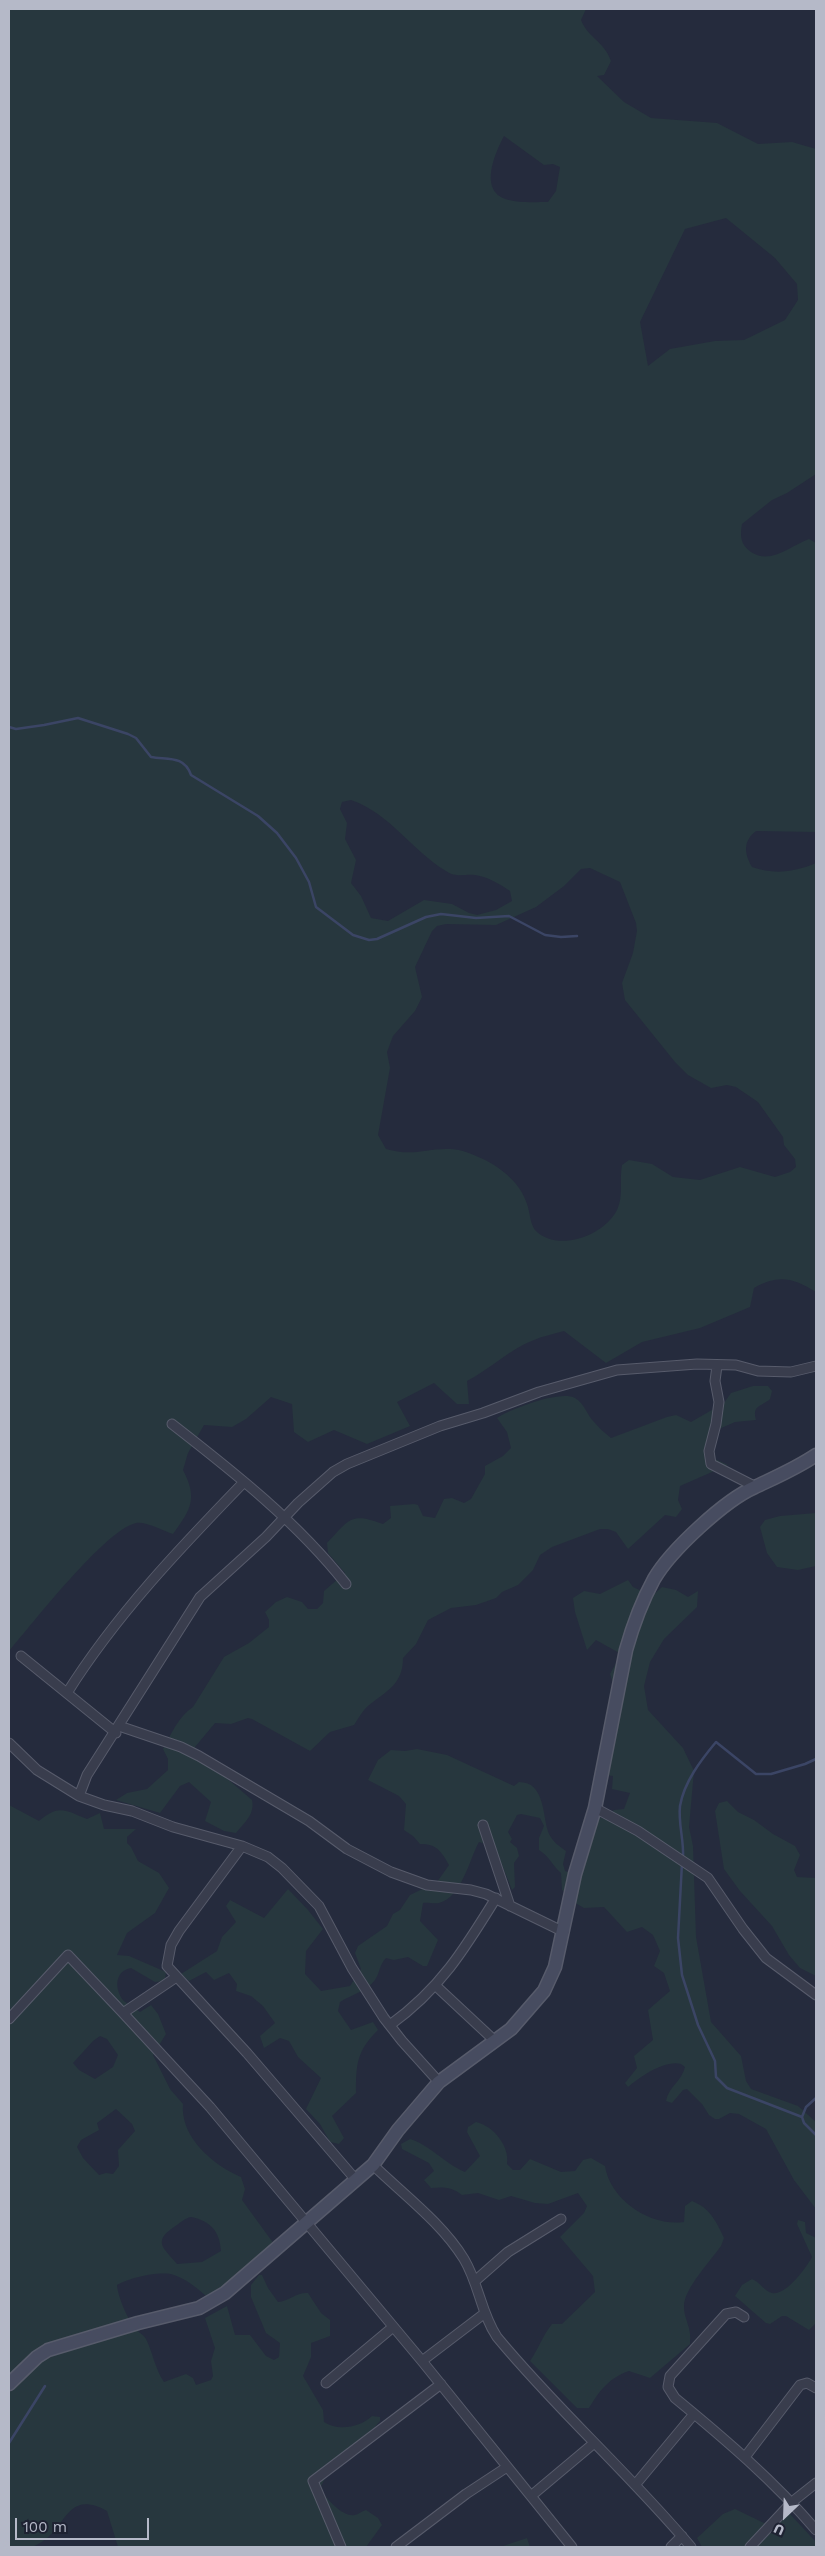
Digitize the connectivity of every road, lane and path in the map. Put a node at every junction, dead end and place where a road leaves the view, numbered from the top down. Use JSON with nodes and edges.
{"nodes":[{"id":1,"x":717,"y":1366,"type":"junction"},
{"id":2,"x":816,"y":1366,"type":"edge"},
{"id":3,"x":172,"y":1424,"type":"dead end"},
{"id":4,"x":816,"y":1455,"type":"edge"},
{"id":5,"x":244,"y":1482,"type":"junction"},
{"id":6,"x":756,"y":1487,"type":"junction"},
{"id":7,"x":286,"y":1517,"type":"junction"},
{"id":8,"x":346,"y":1584,"type":"dead end"},
{"id":9,"x":21,"y":1656,"type":"dead end"},
{"id":10,"x":67,"y":1693,"type":"junction"},
{"id":11,"x":118,"y":1730,"type":"junction"},
{"id":12,"x":9,"y":1743,"type":"edge"},
{"id":13,"x":79,"y":1796,"type":"junction"},
{"id":14,"x":596,"y":1808,"type":"junction"},
{"id":15,"x":483,"y":1824,"type":"dead end"},
{"id":16,"x":242,"y":1846,"type":"junction"},
{"id":17,"x":496,"y":1898,"type":"junction"},
{"id":18,"x":510,"y":1906,"type":"junction"},
{"id":19,"x":564,"y":1932,"type":"junction"},
{"id":20,"x":175,"y":1978,"type":"junction"},
{"id":21,"x":436,"y":1986,"type":"junction"},
{"id":22,"x":816,"y":1995,"type":"edge"},
{"id":23,"x":123,"y":2013,"type":"junction"},
{"id":24,"x":9,"y":2019,"type":"edge"},
{"id":25,"x":390,"y":2025,"type":"junction"},
{"id":26,"x":495,"y":2041,"type":"junction"},
{"id":27,"x":439,"y":2082,"type":"junction"},
{"id":28,"x":373,"y":2165,"type":"junction"},
{"id":29,"x":356,"y":2180,"type":"junction"},
{"id":30,"x":561,"y":2218,"type":"dead end"},
{"id":31,"x":306,"y":2223,"type":"junction"},
{"id":32,"x":475,"y":2280,"type":"junction"},
{"id":33,"x":485,"y":2314,"type":"junction"},
{"id":34,"x":744,"y":2316,"type":"dead end"},
{"id":35,"x":393,"y":2327,"type":"junction"},
{"id":36,"x":422,"y":2361,"type":"junction"},
{"id":37,"x":326,"y":2383,"type":"dead end"},
{"id":38,"x":9,"y":2384,"type":"edge"},
{"id":39,"x":441,"y":2384,"type":"junction"},
{"id":40,"x":816,"y":2388,"type":"edge"},
{"id":41,"x":694,"y":2414,"type":"junction"},
{"id":42,"x":594,"y":2444,"type":"junction"},
{"id":43,"x":745,"y":2457,"type":"junction"},
{"id":44,"x":507,"y":2467,"type":"junction"},
{"id":45,"x":816,"y":2482,"type":"edge"},
{"id":46,"x":635,"y":2485,"type":"junction"},
{"id":47,"x":531,"y":2496,"type":"junction"},
{"id":48,"x":792,"y":2502,"type":"junction"},
{"id":49,"x":816,"y":2530,"type":"edge"},
{"id":50,"x":682,"y":2536,"type":"junction"},
{"id":51,"x":341,"y":2547,"type":"edge"},
{"id":52,"x":396,"y":2547,"type":"edge"},
{"id":53,"x":572,"y":2547,"type":"edge"},
{"id":54,"x":671,"y":2547,"type":"edge"},
{"id":55,"x":691,"y":2547,"type":"edge"},
{"id":56,"x":750,"y":2547,"type":"edge"}],
"edges":[{"from":1,"to":2,"type":"street"},
{"from":1,"to":6,"type":"street"},
{"from":1,"to":7,"type":"street"},
{"from":3,"to":5,"type":"street"},
{"from":4,"to":6,"type":"main road"},
{"from":5,"to":7,"type":"street"},
{"from":5,"to":10,"type":"street"},
{"from":6,"to":14,"type":"main road"},
{"from":7,"to":8,"type":"street"},
{"from":7,"to":11,"type":"street"},
{"from":9,"to":10,"type":"street"},
{"from":10,"to":11,"type":"street"},
{"from":11,"to":13,"type":"street"},
{"from":11,"to":17,"type":"street"},
{"from":12,"to":13,"type":"street"},
{"from":13,"to":16,"type":"street"},
{"from":14,"to":19,"type":"main road"},
{"from":14,"to":22,"type":"street"},
{"from":15,"to":18,"type":"street"},
{"from":16,"to":20,"type":"street"},
{"from":16,"to":25,"type":"street"},
{"from":17,"to":18,"type":"street"},
{"from":17,"to":21,"type":"street"},
{"from":18,"to":19,"type":"street"},
{"from":19,"to":26,"type":"main road"},
{"from":20,"to":23,"type":"street"},
{"from":20,"to":29,"type":"street"},
{"from":21,"to":25,"type":"street"},
{"from":21,"to":26,"type":"street"},
{"from":23,"to":24,"type":"street"},
{"from":23,"to":31,"type":"street"},
{"from":25,"to":27,"type":"street"},
{"from":26,"to":27,"type":"main road"},
{"from":27,"to":28,"type":"main road"},
{"from":28,"to":29,"type":"main road"},
{"from":28,"to":32,"type":"street"},
{"from":29,"to":31,"type":"main road"},
{"from":30,"to":32,"type":"street"},
{"from":31,"to":35,"type":"street"},
{"from":31,"to":38,"type":"main road"},
{"from":32,"to":33,"type":"street"},
{"from":33,"to":36,"type":"street"},
{"from":33,"to":42,"type":"street"},
{"from":34,"to":41,"type":"street"},
{"from":35,"to":36,"type":"street"},
{"from":35,"to":37,"type":"street"},
{"from":36,"to":39,"type":"street"},
{"from":39,"to":44,"type":"street"},
{"from":39,"to":51,"type":"street"},
{"from":40,"to":43,"type":"street"},
{"from":41,"to":43,"type":"street"},
{"from":41,"to":46,"type":"street"},
{"from":42,"to":46,"type":"street"},
{"from":42,"to":47,"type":"street"},
{"from":43,"to":48,"type":"street"},
{"from":44,"to":47,"type":"street"},
{"from":44,"to":52,"type":"street"},
{"from":45,"to":48,"type":"street"},
{"from":46,"to":50,"type":"street"},
{"from":47,"to":53,"type":"street"},
{"from":48,"to":49,"type":"street"},
{"from":48,"to":56,"type":"street"},
{"from":50,"to":54,"type":"street"},
{"from":50,"to":55,"type":"street"}]}
